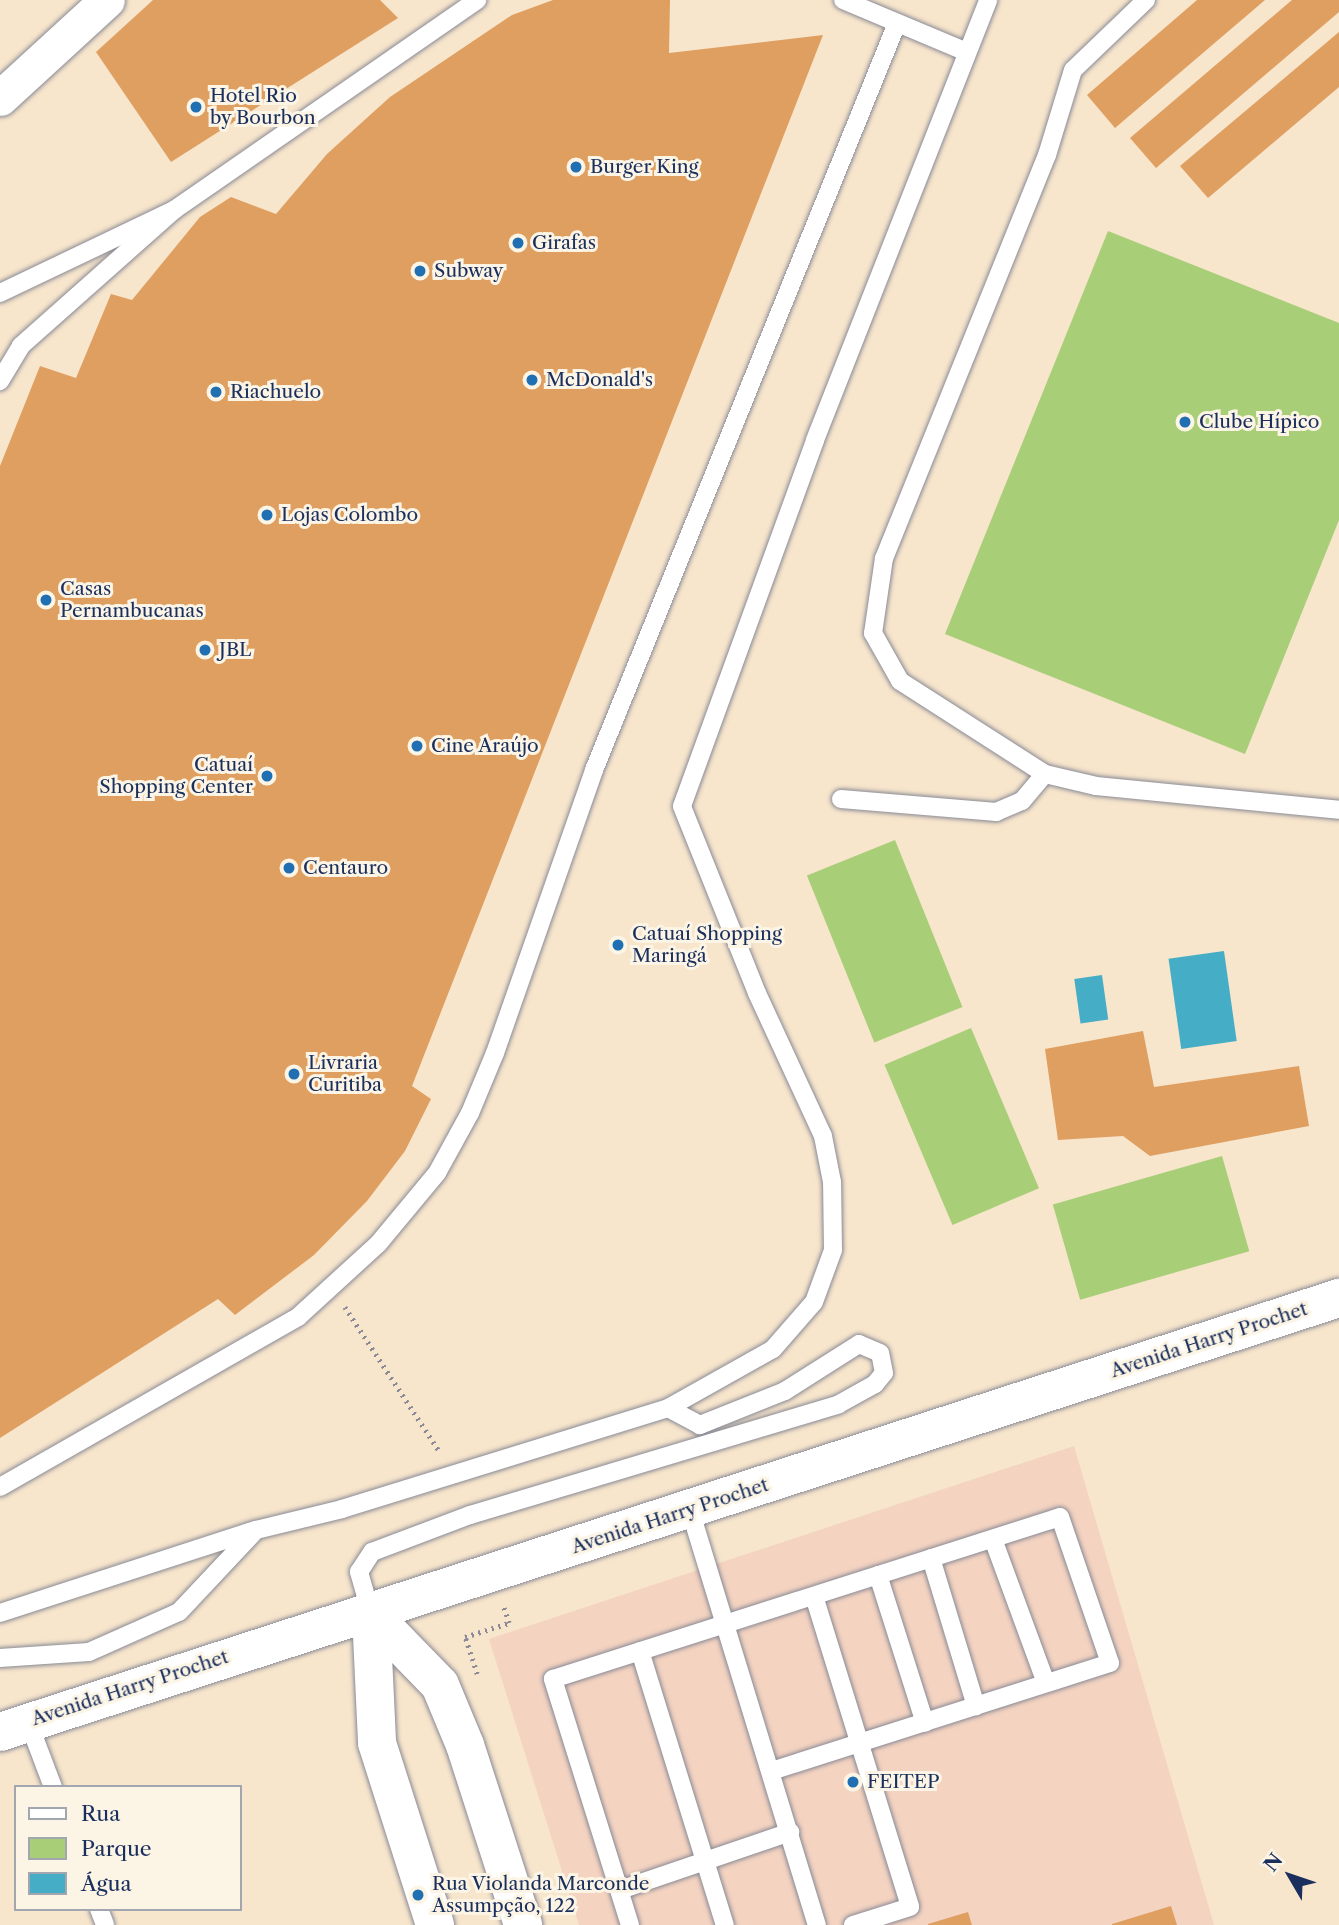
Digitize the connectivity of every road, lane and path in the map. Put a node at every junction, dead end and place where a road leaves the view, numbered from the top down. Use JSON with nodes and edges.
{"nodes":[{"id":1,"x":107,"y":0,"type":"edge"},
{"id":2,"x":477,"y":0,"type":"edge"},
{"id":3,"x":843,"y":0,"type":"edge"},
{"id":4,"x":988,"y":0,"type":"edge"},
{"id":5,"x":1146,"y":0,"type":"edge"},
{"id":6,"x":897,"y":23,"type":"junction"},
{"id":7,"x":967,"y":52,"type":"junction"},
{"id":8,"x":0,"y":98,"type":"edge"},
{"id":9,"x":174,"y":210,"type":"junction"},
{"id":10,"x":0,"y":293,"type":"edge"},
{"id":11,"x":0,"y":381,"type":"edge"},
{"id":12,"x":1045,"y":774,"type":"junction"},
{"id":13,"x":841,"y":799,"type":"dead end"},
{"id":14,"x":1339,"y":810,"type":"edge"},
{"id":15,"x":331,"y":1286,"type":"junction"},
{"id":16,"x":1339,"y":1297,"type":"edge"},
{"id":17,"x":668,"y":1408,"type":"junction"},
{"id":18,"x":454,"y":1474,"type":"junction"},
{"id":19,"x":0,"y":1486,"type":"edge"},
{"id":20,"x":690,"y":1510,"type":"junction"},
{"id":21,"x":256,"y":1530,"type":"junction"},
{"id":22,"x":993,"y":1539,"type":"junction"},
{"id":23,"x":931,"y":1558,"type":"junction"},
{"id":24,"x":878,"y":1575,"type":"junction"},
{"id":25,"x":814,"y":1595,"type":"junction"},
{"id":26,"x":0,"y":1613,"type":"edge"},
{"id":27,"x":371,"y":1614,"type":"junction"},
{"id":28,"x":727,"y":1623,"type":"junction"},
{"id":29,"x":640,"y":1651,"type":"junction"},
{"id":30,"x":0,"y":1657,"type":"edge"},
{"id":31,"x":1046,"y":1683,"type":"junction"},
{"id":32,"x":976,"y":1706,"type":"junction"},
{"id":33,"x":925,"y":1723,"type":"junction"},
{"id":34,"x":14,"y":1726,"type":"edge"},
{"id":35,"x":859,"y":1744,"type":"junction"},
{"id":36,"x":771,"y":1771,"type":"junction"},
{"id":37,"x":52,"y":1785,"type":"edge"},
{"id":38,"x":790,"y":1832,"type":"junction"},
{"id":39,"x":704,"y":1860,"type":"junction"},
{"id":40,"x":620,"y":1890,"type":"junction"},
{"id":41,"x":435,"y":1925,"type":"edge"},
{"id":42,"x":523,"y":1925,"type":"edge"},
{"id":43,"x":631,"y":1925,"type":"edge"},
{"id":44,"x":725,"y":1925,"type":"edge"},
{"id":45,"x":817,"y":1925,"type":"edge"},
{"id":46,"x":853,"y":1925,"type":"edge"}],
"edges":[{"from":1,"to":8,"type":"street"},
{"from":2,"to":9,"type":"lane"},
{"from":3,"to":6,"type":"lane"},
{"from":4,"to":7,"type":"lane"},
{"from":5,"to":12,"type":"lane"},
{"from":6,"to":7,"type":"lane"},
{"from":6,"to":15,"type":"lane"},
{"from":7,"to":17,"type":"lane"},
{"from":9,"to":10,"type":"lane"},
{"from":9,"to":11,"type":"lane"},
{"from":12,"to":13,"type":"lane"},
{"from":12,"to":14,"type":"lane"},
{"from":15,"to":18,"type":"path"},
{"from":15,"to":19,"type":"lane"},
{"from":16,"to":20,"type":"street","name":"Avenida Harry Prochet"},
{"from":17,"to":18,"type":"lane"},
{"from":17,"to":27,"type":"lane"},
{"from":18,"to":21,"type":"lane"},
{"from":20,"to":27,"type":"street","name":"Avenida Harry Prochet"},
{"from":20,"to":28,"type":"lane"},
{"from":21,"to":26,"type":"lane"},
{"from":21,"to":30,"type":"lane"},
{"from":22,"to":23,"type":"lane"},
{"from":22,"to":31,"type":"lane"},
{"from":22,"to":31,"type":"lane"},
{"from":23,"to":24,"type":"lane"},
{"from":23,"to":32,"type":"lane"},
{"from":24,"to":25,"type":"lane"},
{"from":24,"to":33,"type":"lane"},
{"from":25,"to":28,"type":"lane"},
{"from":25,"to":35,"type":"lane"},
{"from":27,"to":34,"type":"street","name":"Avenida Harry Prochet"},
{"from":27,"to":41,"type":"street"},
{"from":27,"to":42,"type":"street"},
{"from":28,"to":29,"type":"lane"},
{"from":28,"to":36,"type":"lane"},
{"from":29,"to":39,"type":"lane"},
{"from":29,"to":40,"type":"lane"},
{"from":31,"to":32,"type":"lane"},
{"from":32,"to":33,"type":"lane"},
{"from":33,"to":35,"type":"lane"},
{"from":34,"to":37,"type":"lane"},
{"from":35,"to":36,"type":"lane"},
{"from":35,"to":46,"type":"lane"},
{"from":36,"to":38,"type":"lane"},
{"from":38,"to":39,"type":"lane"},
{"from":38,"to":45,"type":"lane"},
{"from":39,"to":40,"type":"lane"},
{"from":39,"to":44,"type":"lane"},
{"from":40,"to":43,"type":"lane"}]}
